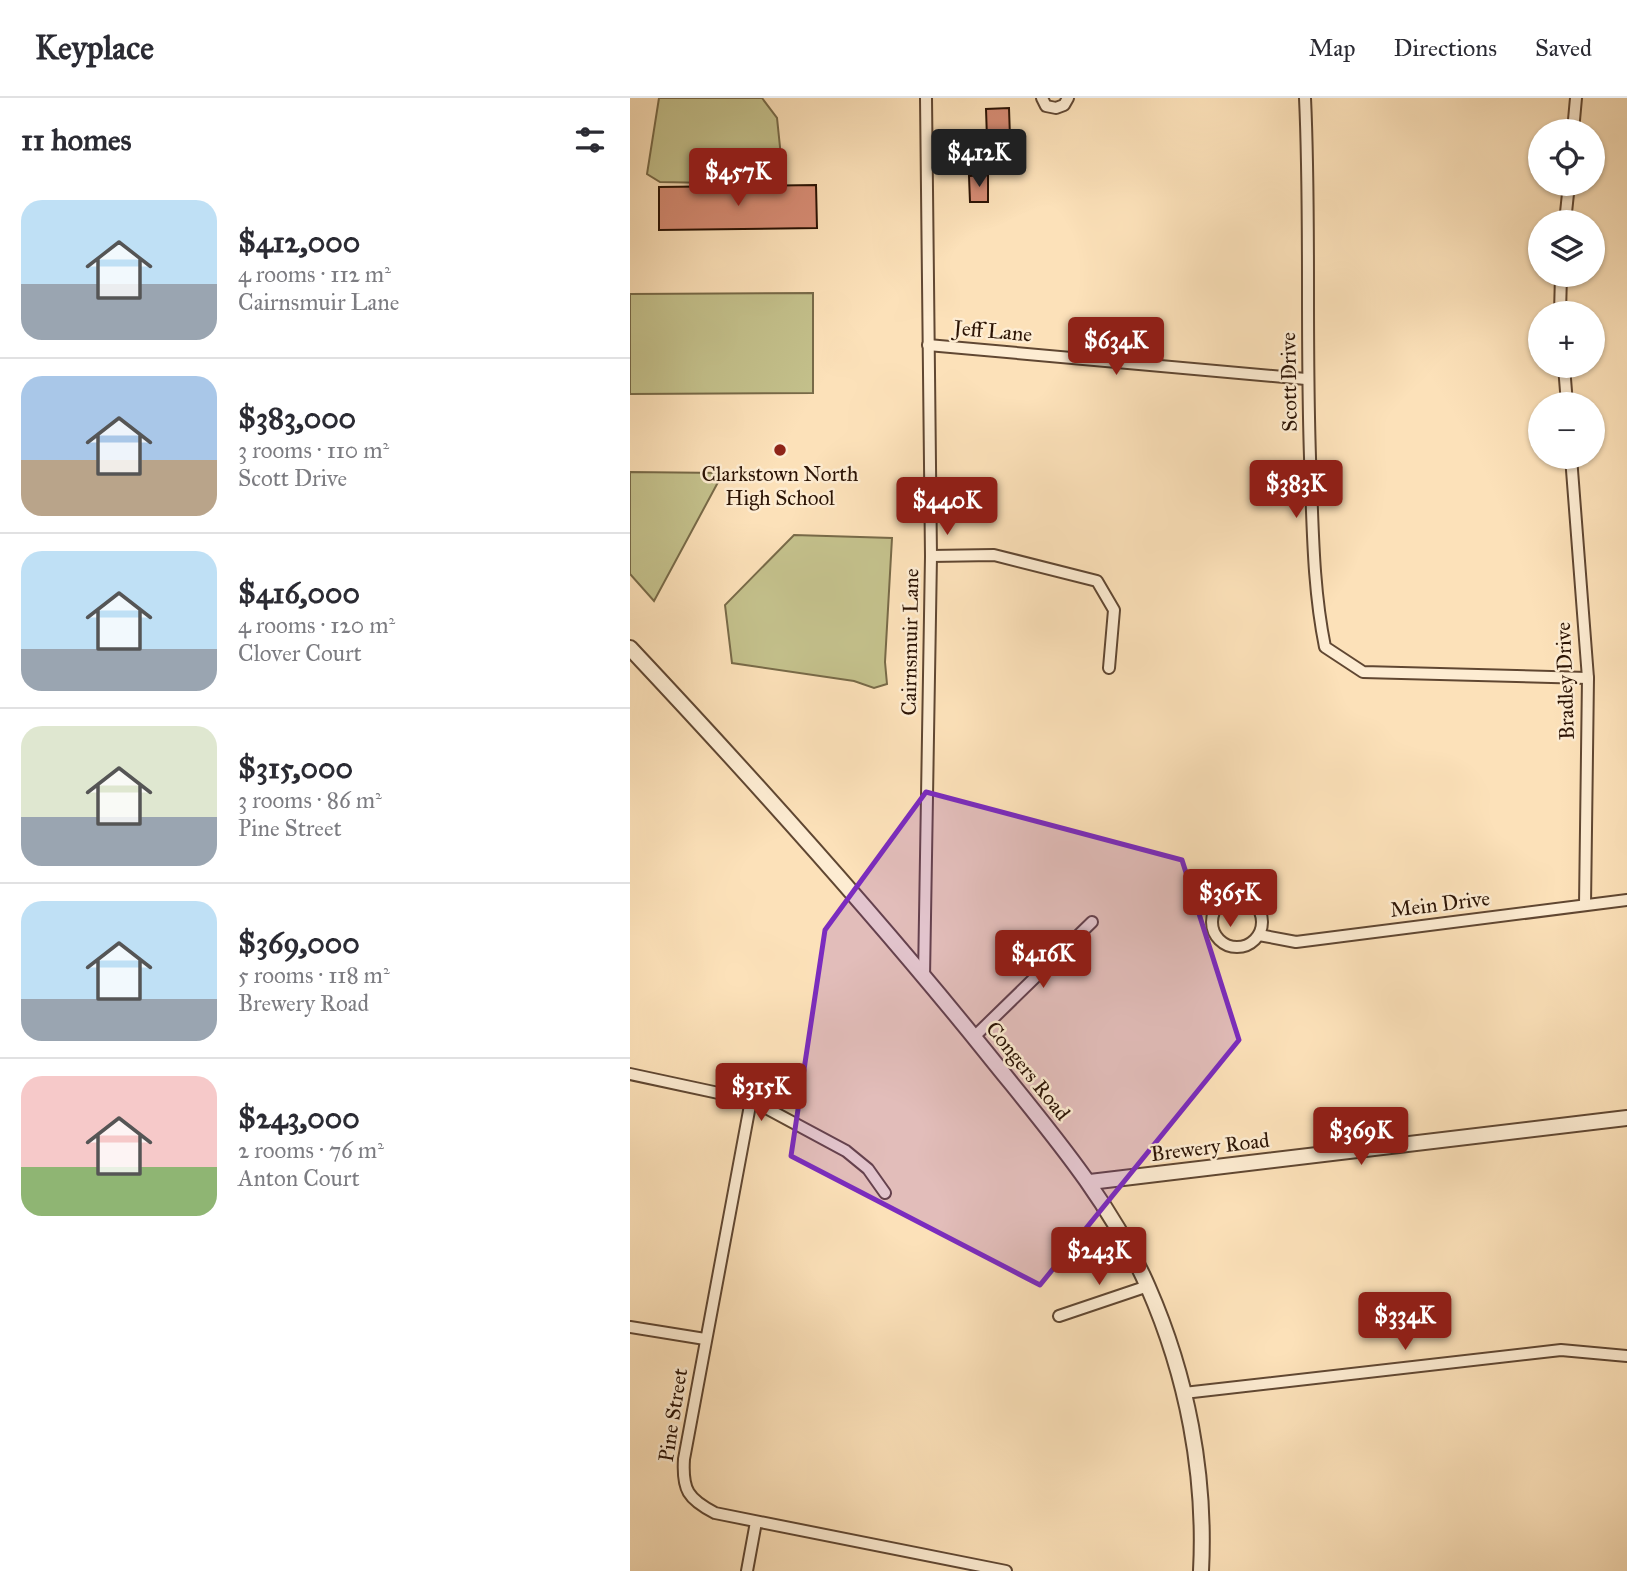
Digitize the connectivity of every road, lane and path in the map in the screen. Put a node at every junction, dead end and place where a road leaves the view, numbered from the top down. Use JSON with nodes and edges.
{"nodes":[{"id":1,"x":926,"y":98,"type":"edge"},
{"id":2,"x":1042,"y":98,"type":"edge"},
{"id":3,"x":1068,"y":98,"type":"edge"},
{"id":4,"x":1305,"y":98,"type":"edge"},
{"id":5,"x":1576,"y":98,"type":"edge"},
{"id":6,"x":1574,"y":119,"type":"edge"},
{"id":7,"x":928,"y":345,"type":"junction"},
{"id":8,"x":1306,"y":379,"type":"junction"},
{"id":9,"x":1572,"y":469,"type":"edge"},
{"id":10,"x":931,"y":556,"type":"junction"},
{"id":11,"x":630,"y":648,"type":"edge"},
{"id":12,"x":1109,"y":668,"type":"dead end"},
{"id":13,"x":1588,"y":678,"type":"junction"},
{"id":14,"x":1627,"y":900,"type":"edge"},
{"id":15,"x":1585,"y":905,"type":"junction"},
{"id":16,"x":1092,"y":922,"type":"dead end"},
{"id":17,"x":1259,"y":935,"type":"junction"},
{"id":18,"x":925,"y":977,"type":"junction"},
{"id":19,"x":974,"y":1037,"type":"junction"},
{"id":20,"x":630,"y":1074,"type":"edge"},
{"id":21,"x":751,"y":1100,"type":"junction"},
{"id":22,"x":1627,"y":1118,"type":"edge"},
{"id":23,"x":1090,"y":1182,"type":"junction"},
{"id":24,"x":885,"y":1193,"type":"dead end"},
{"id":25,"x":1148,"y":1286,"type":"junction"},
{"id":26,"x":1059,"y":1316,"type":"dead end"},
{"id":27,"x":630,"y":1327,"type":"edge"},
{"id":28,"x":705,"y":1339,"type":"junction"},
{"id":29,"x":1627,"y":1356,"type":"edge"},
{"id":30,"x":1184,"y":1393,"type":"junction"},
{"id":31,"x":756,"y":1522,"type":"junction"},
{"id":32,"x":973,"y":1567,"type":"edge"},
{"id":33,"x":747,"y":1571,"type":"edge"},
{"id":34,"x":1006,"y":1571,"type":"edge"},
{"id":35,"x":1201,"y":1571,"type":"edge"}],
"edges":[{"from":1,"to":7,"type":"street","name":"Cairnsmuir Lane"},
{"from":2,"to":3,"type":"street"},
{"from":4,"to":8,"type":"street","name":"Scott Drive"},
{"from":5,"to":6,"type":"street"},
{"from":7,"to":8,"type":"street","name":"Jeff Lane"},
{"from":7,"to":10,"type":"street","name":"Cairnsmuir Lane"},
{"from":8,"to":13,"type":"street","name":"Scott Drive"},
{"from":9,"to":13,"type":"street","name":"Bradley Drive"},
{"from":10,"to":12,"type":"street"},
{"from":10,"to":18,"type":"street","name":"Cairnsmuir Lane"},
{"from":11,"to":18,"type":"street","name":"Congers Road"},
{"from":13,"to":15,"type":"street","name":"Bradley Drive"},
{"from":14,"to":15,"type":"street","name":"Mein Drive"},
{"from":15,"to":17,"type":"street","name":"Mein Drive"},
{"from":16,"to":19,"type":"street"},
{"from":17,"to":17,"type":"street","name":"Mein Drive"},
{"from":18,"to":19,"type":"street","name":"Congers Road"},
{"from":19,"to":23,"type":"street","name":"Congers Road"},
{"from":20,"to":21,"type":"street"},
{"from":21,"to":24,"type":"street"},
{"from":21,"to":28,"type":"street","name":"Pine Street"},
{"from":22,"to":23,"type":"street","name":"Brewery Road"},
{"from":23,"to":25,"type":"street","name":"Congers Road"},
{"from":25,"to":26,"type":"street"},
{"from":25,"to":30,"type":"street","name":"Congers Road"},
{"from":27,"to":28,"type":"street"},
{"from":28,"to":31,"type":"street","name":"Pine Street"},
{"from":29,"to":30,"type":"street"},
{"from":30,"to":35,"type":"street","name":"Congers Road"},
{"from":31,"to":32,"type":"street","name":"Pine Street"},
{"from":31,"to":33,"type":"street"},
{"from":32,"to":34,"type":"street","name":"Pine Street"}]}
